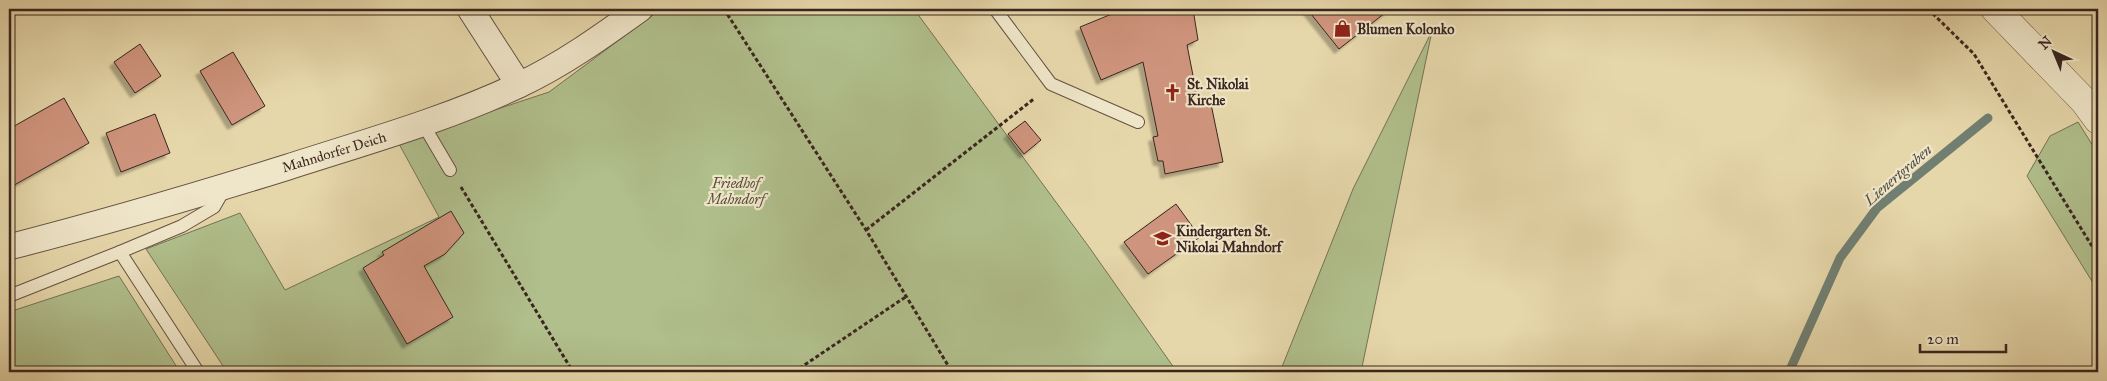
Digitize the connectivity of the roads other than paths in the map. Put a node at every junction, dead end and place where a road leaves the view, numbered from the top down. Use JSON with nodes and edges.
{"nodes":[{"id":1,"x":470,"y":9,"type":"edge"},
{"id":2,"x":640,"y":9,"type":"edge"},
{"id":3,"x":995,"y":9,"type":"edge"},
{"id":4,"x":1995,"y":9,"type":"edge"},
{"id":5,"x":519,"y":85,"type":"junction"},
{"id":6,"x":2098,"y":120,"type":"edge"},
{"id":7,"x":1138,"y":122,"type":"dead end"},
{"id":8,"x":422,"y":124,"type":"junction"},
{"id":9,"x":450,"y":170,"type":"road end"},
{"id":10,"x":226,"y":186,"type":"junction"},
{"id":11,"x":9,"y":247,"type":"edge"},
{"id":12,"x":120,"y":252,"type":"junction"},
{"id":13,"x":9,"y":296,"type":"edge"},
{"id":14,"x":198,"y":372,"type":"edge"}],
"edges":[{"from":1,"to":5,"type":"street"},
{"from":2,"to":5,"type":"street","name":"Mahndorfer Deich"},
{"from":3,"to":7,"type":"lane"},
{"from":4,"to":6,"type":"street"},
{"from":5,"to":8,"type":"street","name":"Mahndorfer Deich"},
{"from":8,"to":9,"type":"lane"},
{"from":8,"to":10,"type":"street","name":"Mahndorfer Deich"},
{"from":10,"to":11,"type":"street","name":"Mahndorfer Deich"},
{"from":10,"to":12,"type":"lane"},
{"from":12,"to":13,"type":"lane"},
{"from":12,"to":14,"type":"lane"}]}
